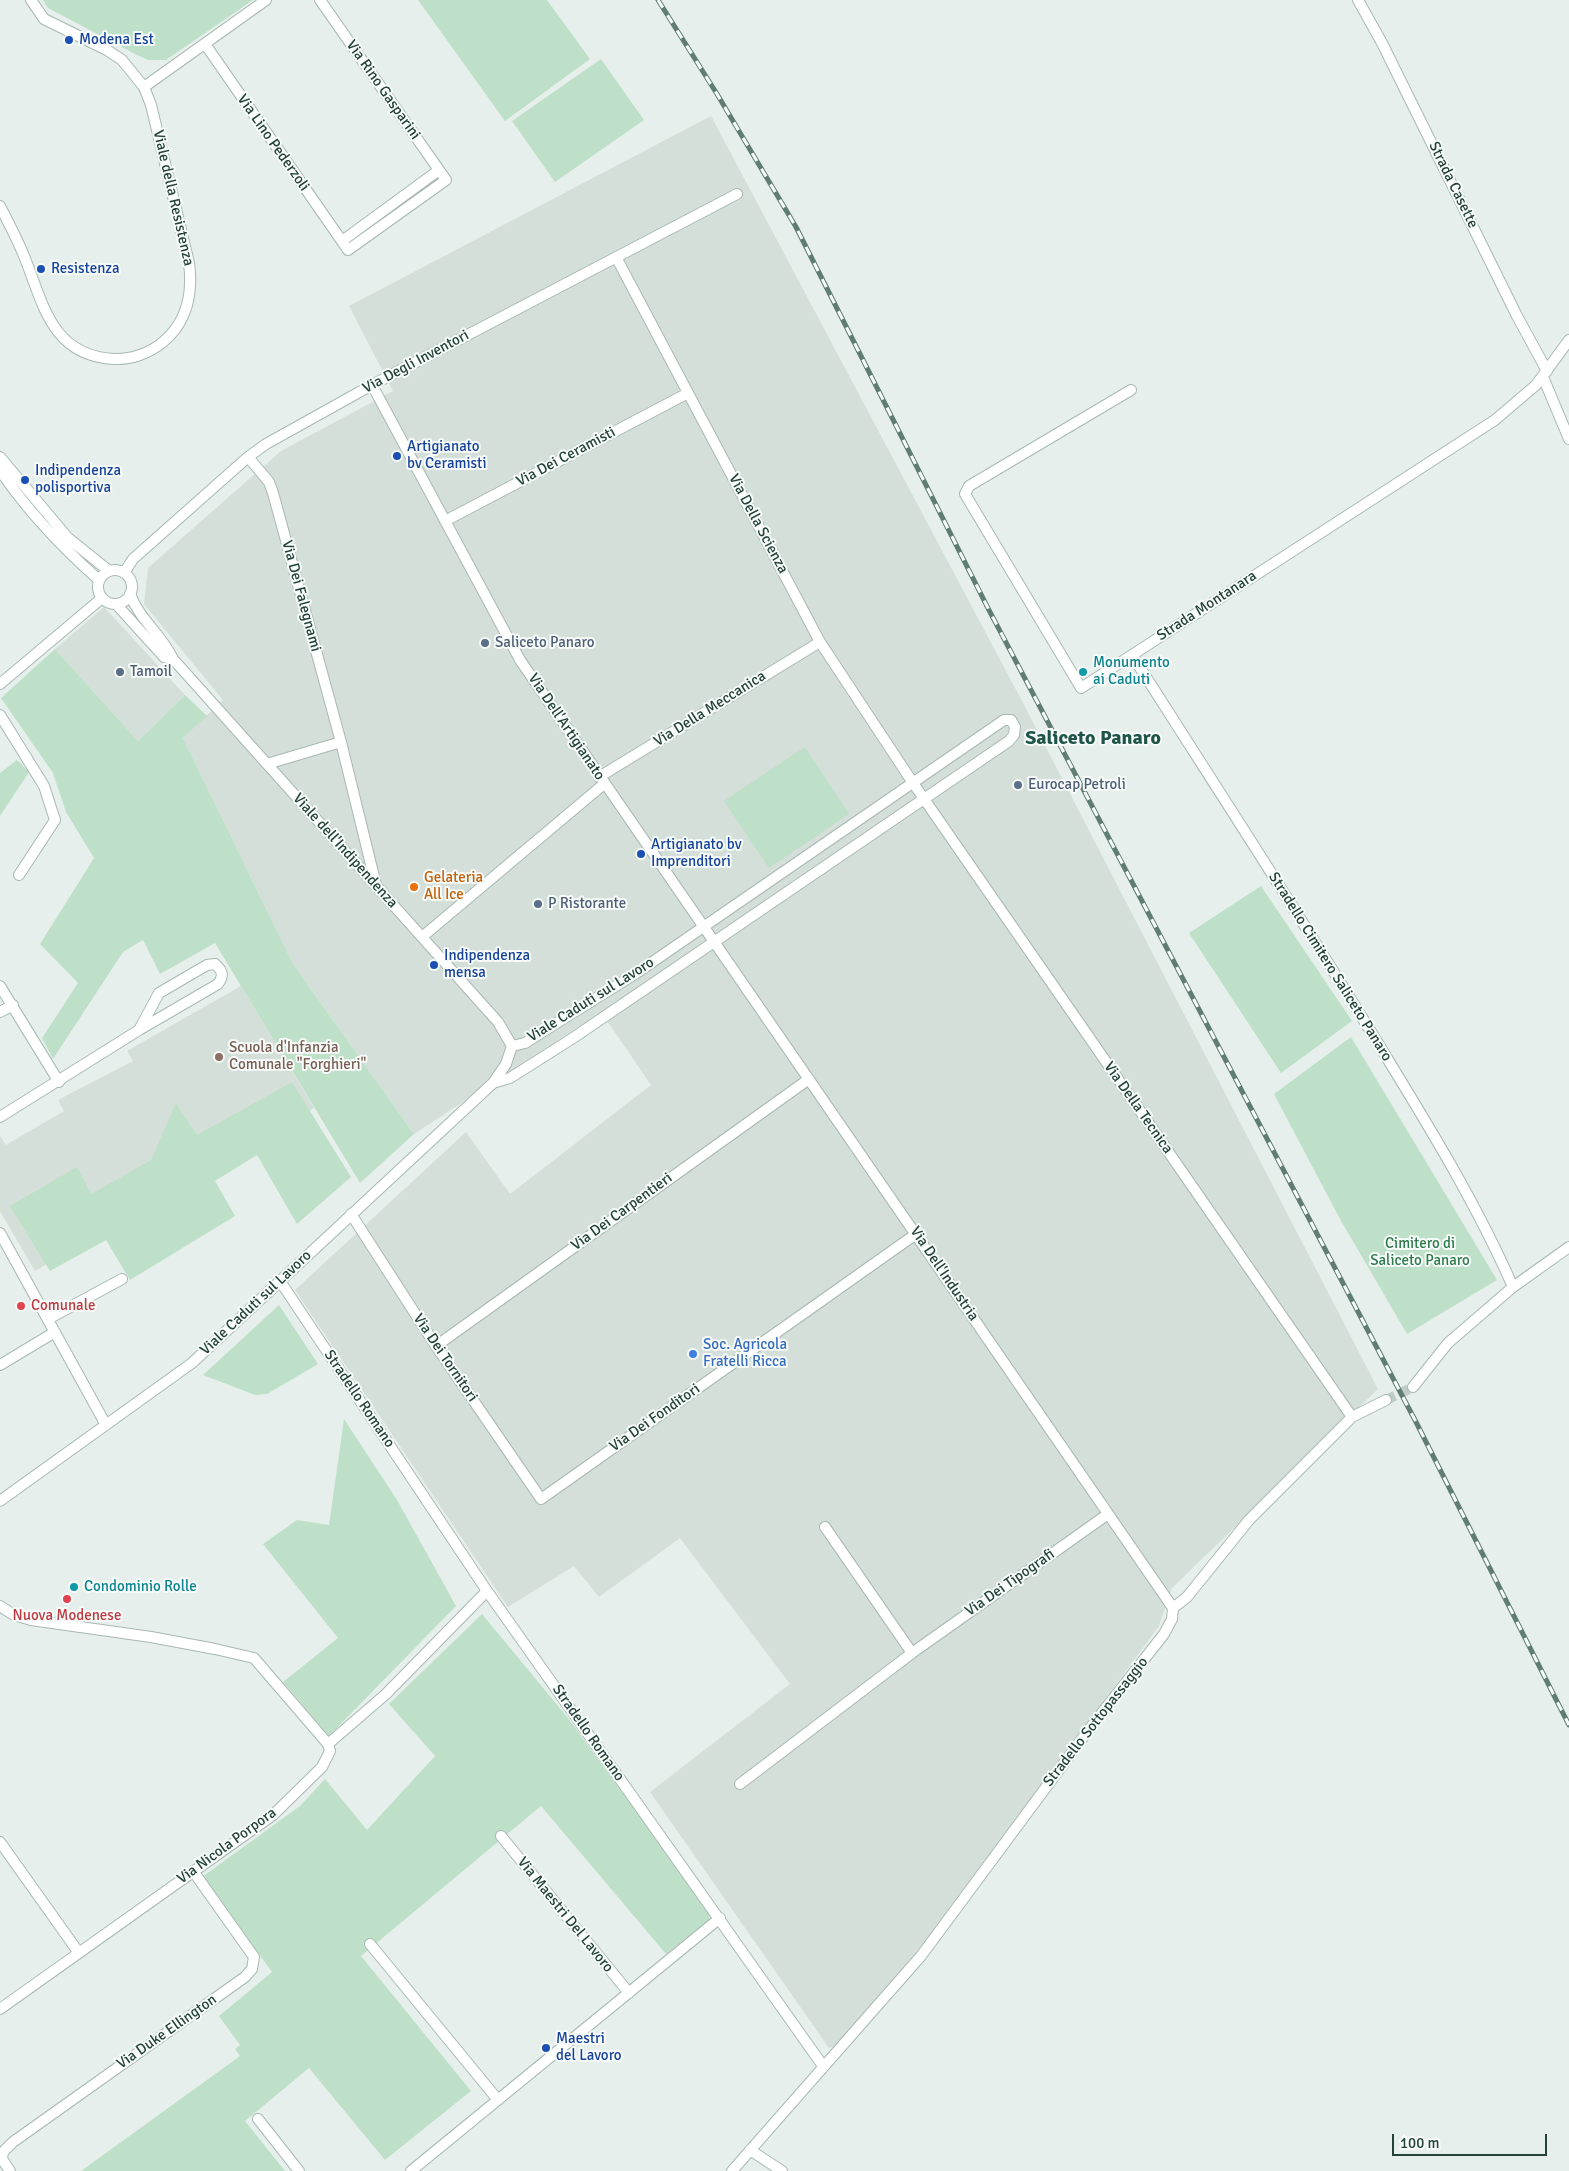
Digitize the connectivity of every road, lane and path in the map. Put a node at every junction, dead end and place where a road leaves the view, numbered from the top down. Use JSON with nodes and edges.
{"nodes":[{"id":1,"x":31,"y":0,"type":"edge"},
{"id":2,"x":266,"y":0,"type":"edge"},
{"id":3,"x":320,"y":0,"type":"edge"},
{"id":4,"x":1358,"y":0,"type":"edge"},
{"id":5,"x":205,"y":44,"type":"junction"},
{"id":6,"x":144,"y":87,"type":"junction"},
{"id":7,"x":440,"y":170,"type":"junction"},
{"id":8,"x":446,"y":180,"type":"joint"},
{"id":9,"x":737,"y":194,"type":"dead end"},
{"id":10,"x":0,"y":206,"type":"edge"},
{"id":11,"x":342,"y":241,"type":"junction"},
{"id":12,"x":616,"y":257,"type":"junction"},
{"id":13,"x":1569,"y":340,"type":"edge"},
{"id":14,"x":1545,"y":374,"type":"junction"},
{"id":15,"x":372,"y":385,"type":"junction"},
{"id":16,"x":1131,"y":390,"type":"dead end"},
{"id":17,"x":688,"y":393,"type":"junction"},
{"id":18,"x":1569,"y":440,"type":"edge"},
{"id":19,"x":0,"y":457,"type":"edge"},
{"id":20,"x":248,"y":457,"type":"junction"},
{"id":21,"x":0,"y":470,"type":"edge"},
{"id":22,"x":445,"y":521,"type":"junction"},
{"id":23,"x":109,"y":571,"type":"junction"},
{"id":24,"x":124,"y":573,"type":"junction"},
{"id":25,"x":99,"y":580,"type":"junction"},
{"id":26,"x":130,"y":594,"type":"junction"},
{"id":27,"x":102,"y":598,"type":"junction"},
{"id":28,"x":116,"y":604,"type":"junction"},
{"id":29,"x":820,"y":642,"type":"junction"},
{"id":30,"x":1132,"y":655,"type":"junction"},
{"id":31,"x":173,"y":659,"type":"junction"},
{"id":32,"x":0,"y":684,"type":"edge"},
{"id":33,"x":0,"y":715,"type":"edge"},
{"id":34,"x":341,"y":742,"type":"junction"},
{"id":35,"x":267,"y":764,"type":"junction"},
{"id":36,"x":602,"y":780,"type":"junction"},
{"id":37,"x":913,"y":783,"type":"junction"},
{"id":38,"x":924,"y":798,"type":"junction"},
{"id":39,"x":19,"y":875,"type":"dead end"},
{"id":40,"x":376,"y":886,"type":"junction"},
{"id":41,"x":703,"y":927,"type":"junction"},
{"id":42,"x":422,"y":936,"type":"junction"},
{"id":43,"x":713,"y":941,"type":"junction"},
{"id":44,"x":0,"y":986,"type":"edge"},
{"id":45,"x":13,"y":1005,"type":"junction"},
{"id":46,"x":0,"y":1012,"type":"edge"},
{"id":47,"x":138,"y":1030,"type":"junction"},
{"id":48,"x":512,"y":1046,"type":"junction"},
{"id":49,"x":809,"y":1079,"type":"junction"},
{"id":50,"x":59,"y":1082,"type":"junction"},
{"id":51,"x":493,"y":1083,"type":"junction"},
{"id":52,"x":0,"y":1117,"type":"edge"},
{"id":53,"x":351,"y":1214,"type":"junction"},
{"id":54,"x":0,"y":1233,"type":"edge"},
{"id":55,"x":916,"y":1234,"type":"junction"},
{"id":56,"x":1569,"y":1248,"type":"edge"},
{"id":57,"x":122,"y":1279,"type":"dead end"},
{"id":58,"x":280,"y":1281,"type":"junction"},
{"id":59,"x":1513,"y":1287,"type":"junction"},
{"id":60,"x":48,"y":1320,"type":"junction"},
{"id":61,"x":55,"y":1332,"type":"junction"},
{"id":62,"x":436,"y":1346,"type":"junction"},
{"id":63,"x":0,"y":1365,"type":"edge"},
{"id":64,"x":1413,"y":1387,"type":"tunnel mouth"},
{"id":65,"x":1386,"y":1400,"type":"tunnel mouth"},
{"id":66,"x":1352,"y":1417,"type":"junction"},
{"id":67,"x":106,"y":1425,"type":"junction"},
{"id":68,"x":541,"y":1499,"type":"joint"},
{"id":69,"x":0,"y":1501,"type":"edge"},
{"id":70,"x":1108,"y":1514,"type":"junction"},
{"id":71,"x":825,"y":1527,"type":"dead end"},
{"id":72,"x":487,"y":1591,"type":"junction"},
{"id":73,"x":0,"y":1606,"type":"edge"},
{"id":74,"x":1173,"y":1608,"type":"junction"},
{"id":75,"x":912,"y":1653,"type":"junction"},
{"id":76,"x":328,"y":1744,"type":"junction"},
{"id":77,"x":740,"y":1784,"type":"dead end"},
{"id":78,"x":501,"y":1836,"type":"dead end"},
{"id":79,"x":0,"y":1842,"type":"edge"},
{"id":80,"x":193,"y":1871,"type":"junction"},
{"id":81,"x":720,"y":1918,"type":"junction"},
{"id":82,"x":370,"y":1944,"type":"dead end"},
{"id":83,"x":79,"y":1953,"type":"junction"},
{"id":84,"x":629,"y":1993,"type":"junction"},
{"id":85,"x":1,"y":2007,"type":"edge"},
{"id":86,"x":823,"y":2066,"type":"junction"},
{"id":87,"x":498,"y":2100,"type":"junction"},
{"id":88,"x":258,"y":2119,"type":"dead end"},
{"id":89,"x":750,"y":2150,"type":"junction"},
{"id":90,"x":10,"y":2171,"type":"edge"},
{"id":91,"x":299,"y":2171,"type":"edge"},
{"id":92,"x":411,"y":2171,"type":"edge"},
{"id":93,"x":732,"y":2171,"type":"edge"},
{"id":94,"x":782,"y":2171,"type":"edge"}],
"edges":[{"from":1,"to":6,"type":"street","name":"Viale della Resistenza"},
{"from":2,"to":5,"type":"street"},
{"from":3,"to":7,"type":"street","name":"Via Rino Gasparini"},
{"from":4,"to":14,"type":"street","name":"Strada Casette"},
{"from":5,"to":6,"type":"street"},
{"from":5,"to":11,"type":"street","name":"Via Lino Pederzoli"},
{"from":6,"to":10,"type":"street","name":"Viale della Resistenza"},
{"from":7,"to":8,"type":"street","name":"Via Rino Gasparini"},
{"from":7,"to":11,"type":"street"},
{"from":8,"to":11,"type":"street","name":"Via Lino Pederzoli"},
{"from":9,"to":12,"type":"street","name":"Via Degli Inventori"},
{"from":12,"to":15,"type":"street","name":"Via Degli Inventori"},
{"from":12,"to":17,"type":"street","name":"Via Della Scienza"},
{"from":13,"to":14,"type":"street","name":"Strada Montanara"},
{"from":14,"to":18,"type":"street"},
{"from":14,"to":30,"type":"street","name":"Strada Montanara"},
{"from":15,"to":20,"type":"street","name":"Via Degli Inventori"},
{"from":15,"to":22,"type":"street","name":"Via Dell'Artigianato"},
{"from":16,"to":30,"type":"street","name":"Strada Montanara"},
{"from":17,"to":22,"type":"street","name":"Via Dei Ceramisti"},
{"from":17,"to":29,"type":"street","name":"Via Della Scienza"},
{"from":19,"to":23,"type":"street"},
{"from":20,"to":24,"type":"street","name":"Via Degli Inventori"},
{"from":20,"to":34,"type":"street","name":"Via Dei Falegnami"},
{"from":21,"to":25,"type":"street"},
{"from":22,"to":36,"type":"street","name":"Via Dell'Artigianato"},
{"from":23,"to":24,"type":"street"},
{"from":23,"to":25,"type":"street"},
{"from":24,"to":26,"type":"street"},
{"from":25,"to":27,"type":"street"},
{"from":26,"to":28,"type":"street"},
{"from":26,"to":31,"type":"street","name":"Viale dell'Indipendenza"},
{"from":27,"to":28,"type":"street"},
{"from":27,"to":32,"type":"street"},
{"from":28,"to":31,"type":"street","name":"Viale dell'Indipendenza"},
{"from":29,"to":36,"type":"street","name":"Via Della Meccanica"},
{"from":29,"to":37,"type":"street","name":"Via Della Scienza"},
{"from":30,"to":59,"type":"street","name":"Stradello Cimitero Saliceto Panaro"},
{"from":31,"to":35,"type":"street","name":"Viale dell'Indipendenza"},
{"from":33,"to":39,"type":"street"},
{"from":34,"to":35,"type":"street"},
{"from":34,"to":40,"type":"street","name":"Via Dei Falegnami"},
{"from":35,"to":40,"type":"street","name":"Viale dell'Indipendenza"},
{"from":36,"to":41,"type":"street","name":"Via Dell'Artigianato"},
{"from":36,"to":42,"type":"street","name":"Via Della Meccanica"},
{"from":37,"to":38,"type":"street"},
{"from":37,"to":38,"type":"street","name":"Viale Caduti sul Lavoro"},
{"from":37,"to":41,"type":"street","name":"Viale Caduti sul Lavoro"},
{"from":38,"to":43,"type":"street","name":"Viale Caduti sul Lavoro"},
{"from":38,"to":66,"type":"street","name":"Via Della Tecnica"},
{"from":40,"to":42,"type":"street","name":"Viale dell'Indipendenza"},
{"from":41,"to":43,"type":"street"},
{"from":41,"to":48,"type":"street","name":"Viale Caduti sul Lavoro"},
{"from":42,"to":48,"type":"street","name":"Viale dell'Indipendenza"},
{"from":43,"to":49,"type":"street","name":"Via Dell'Industria"},
{"from":43,"to":51,"type":"street","name":"Viale Caduti sul Lavoro"},
{"from":44,"to":45,"type":"street"},
{"from":45,"to":46,"type":"street"},
{"from":45,"to":50,"type":"street"},
{"from":47,"to":47,"type":"street"},
{"from":47,"to":50,"type":"street"},
{"from":48,"to":51,"type":"street","name":"Viale Caduti sul Lavoro"},
{"from":49,"to":55,"type":"street","name":"Via Dell'Industria"},
{"from":49,"to":62,"type":"street","name":"Via Dei Carpentieri"},
{"from":50,"to":52,"type":"street"},
{"from":51,"to":53,"type":"street","name":"Viale Caduti sul Lavoro"},
{"from":53,"to":58,"type":"street","name":"Viale Caduti sul Lavoro"},
{"from":53,"to":62,"type":"street","name":"Via Dei Tornitori"},
{"from":54,"to":60,"type":"street"},
{"from":55,"to":68,"type":"street","name":"Via Dei Fonditori"},
{"from":55,"to":70,"type":"street","name":"Via Dell'Industria"},
{"from":56,"to":59,"type":"street"},
{"from":57,"to":60,"type":"street"},
{"from":58,"to":67,"type":"street","name":"Viale Caduti sul Lavoro"},
{"from":58,"to":72,"type":"street","name":"Stradello Romano"},
{"from":59,"to":64,"type":"street"},
{"from":60,"to":61,"type":"street"},
{"from":61,"to":63,"type":"street"},
{"from":61,"to":67,"type":"street"},
{"from":62,"to":68,"type":"street","name":"Via Dei Tornitori"},
{"from":65,"to":66,"type":"street"},
{"from":66,"to":74,"type":"street"},
{"from":67,"to":69,"type":"street","name":"Viale Caduti sul Lavoro"},
{"from":70,"to":74,"type":"street","name":"Via Dell'Industria"},
{"from":70,"to":75,"type":"street","name":"Via Dei Tipografi"},
{"from":71,"to":75,"type":"street"},
{"from":72,"to":76,"type":"street"},
{"from":72,"to":81,"type":"street","name":"Stradello Romano"},
{"from":73,"to":76,"type":"street"},
{"from":74,"to":86,"type":"street","name":"Stradello Sottopassaggio"},
{"from":75,"to":77,"type":"street","name":"Via Dei Tipografi"},
{"from":76,"to":80,"type":"street","name":"Via Nicola Porpora"},
{"from":78,"to":84,"type":"street","name":"Via Maestri Del Lavoro"},
{"from":79,"to":83,"type":"street"},
{"from":80,"to":83,"type":"street","name":"Via Nicola Porpora"},
{"from":80,"to":90,"type":"street","name":"Via Duke Ellington"},
{"from":81,"to":84,"type":"street"},
{"from":81,"to":86,"type":"street","name":"Stradello Romano"},
{"from":82,"to":87,"type":"street"},
{"from":83,"to":85,"type":"street","name":"Via Nicola Porpora"},
{"from":84,"to":87,"type":"street"},
{"from":86,"to":89,"type":"street"},
{"from":87,"to":92,"type":"street"},
{"from":88,"to":91,"type":"street"},
{"from":89,"to":93,"type":"street"},
{"from":89,"to":94,"type":"street"}]}
